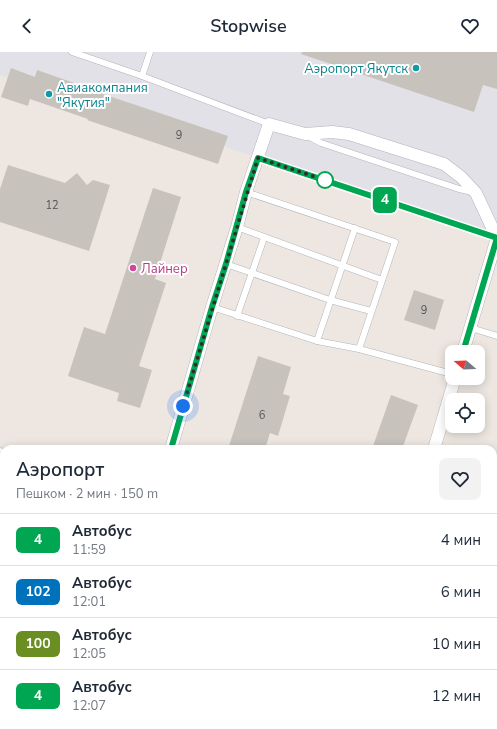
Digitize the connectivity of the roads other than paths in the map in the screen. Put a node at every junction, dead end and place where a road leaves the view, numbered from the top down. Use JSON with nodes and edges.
{"nodes":[{"id":1,"x":72,"y":52,"type":"edge"},
{"id":2,"x":150,"y":52,"type":"edge"},
{"id":3,"x":142,"y":76,"type":"junction"},
{"id":4,"x":269,"y":124,"type":"junction"},
{"id":5,"x":305,"y":134,"type":"junction"},
{"id":6,"x":258,"y":158,"type":"junction"},
{"id":7,"x":246,"y":192,"type":"junction"},
{"id":8,"x":476,"y":193,"type":"junction"},
{"id":9,"x":237,"y":227,"type":"junction"},
{"id":10,"x":355,"y":228,"type":"junction"},
{"id":11,"x":497,"y":237,"type":"edge"},
{"id":12,"x":264,"y":238,"type":"junction"},
{"id":13,"x":226,"y":264,"type":"junction"},
{"id":14,"x":251,"y":273,"type":"junction"},
{"id":15,"x":382,"y":280,"type":"junction"},
{"id":16,"x":330,"y":300,"type":"junction"},
{"id":17,"x":212,"y":307,"type":"junction"},
{"id":18,"x":371,"y":311,"type":"junction"},
{"id":19,"x":237,"y":316,"type":"junction"},
{"id":20,"x":471,"y":328,"type":"junction"},
{"id":21,"x":497,"y":336,"type":"edge"},
{"id":22,"x":317,"y":341,"type":"junction"},
{"id":23,"x":465,"y":345,"type":"edge"},
{"id":24,"x":358,"y":349,"type":"junction"},
{"id":25,"x":445,"y":372,"type":"edge"},
{"id":26,"x":453,"y":385,"type":"edge"},
{"id":27,"x":172,"y":445,"type":"edge"},
{"id":28,"x":435,"y":445,"type":"edge"}],
"edges":[{"from":1,"to":3,"type":"lane"},
{"from":2,"to":3,"type":"lane"},
{"from":3,"to":4,"type":"lane"},
{"from":4,"to":5,"type":"street"},
{"from":4,"to":6,"type":"street"},
{"from":5,"to":8,"type":"lane"},
{"from":5,"to":8,"type":"street"},
{"from":6,"to":7,"type":"street"},
{"from":6,"to":11,"type":"lane"},
{"from":7,"to":9,"type":"street"},
{"from":7,"to":10,"type":"lane"},
{"from":8,"to":11,"type":"street"},
{"from":9,"to":12,"type":"lane"},
{"from":9,"to":13,"type":"street"},
{"from":10,"to":15,"type":"lane"},
{"from":10,"to":16,"type":"lane"},
{"from":11,"to":20,"type":"street"},
{"from":12,"to":14,"type":"lane"},
{"from":12,"to":15,"type":"lane"},
{"from":13,"to":14,"type":"lane"},
{"from":13,"to":17,"type":"street"},
{"from":14,"to":16,"type":"lane"},
{"from":14,"to":19,"type":"lane"},
{"from":15,"to":18,"type":"lane"},
{"from":16,"to":18,"type":"lane"},
{"from":16,"to":22,"type":"lane"},
{"from":17,"to":19,"type":"lane"},
{"from":17,"to":27,"type":"street"},
{"from":18,"to":24,"type":"lane"},
{"from":19,"to":22,"type":"lane"},
{"from":20,"to":21,"type":"lane"},
{"from":20,"to":23,"type":"street"},
{"from":22,"to":24,"type":"lane"},
{"from":24,"to":25,"type":"lane"},
{"from":26,"to":28,"type":"street"}]}
